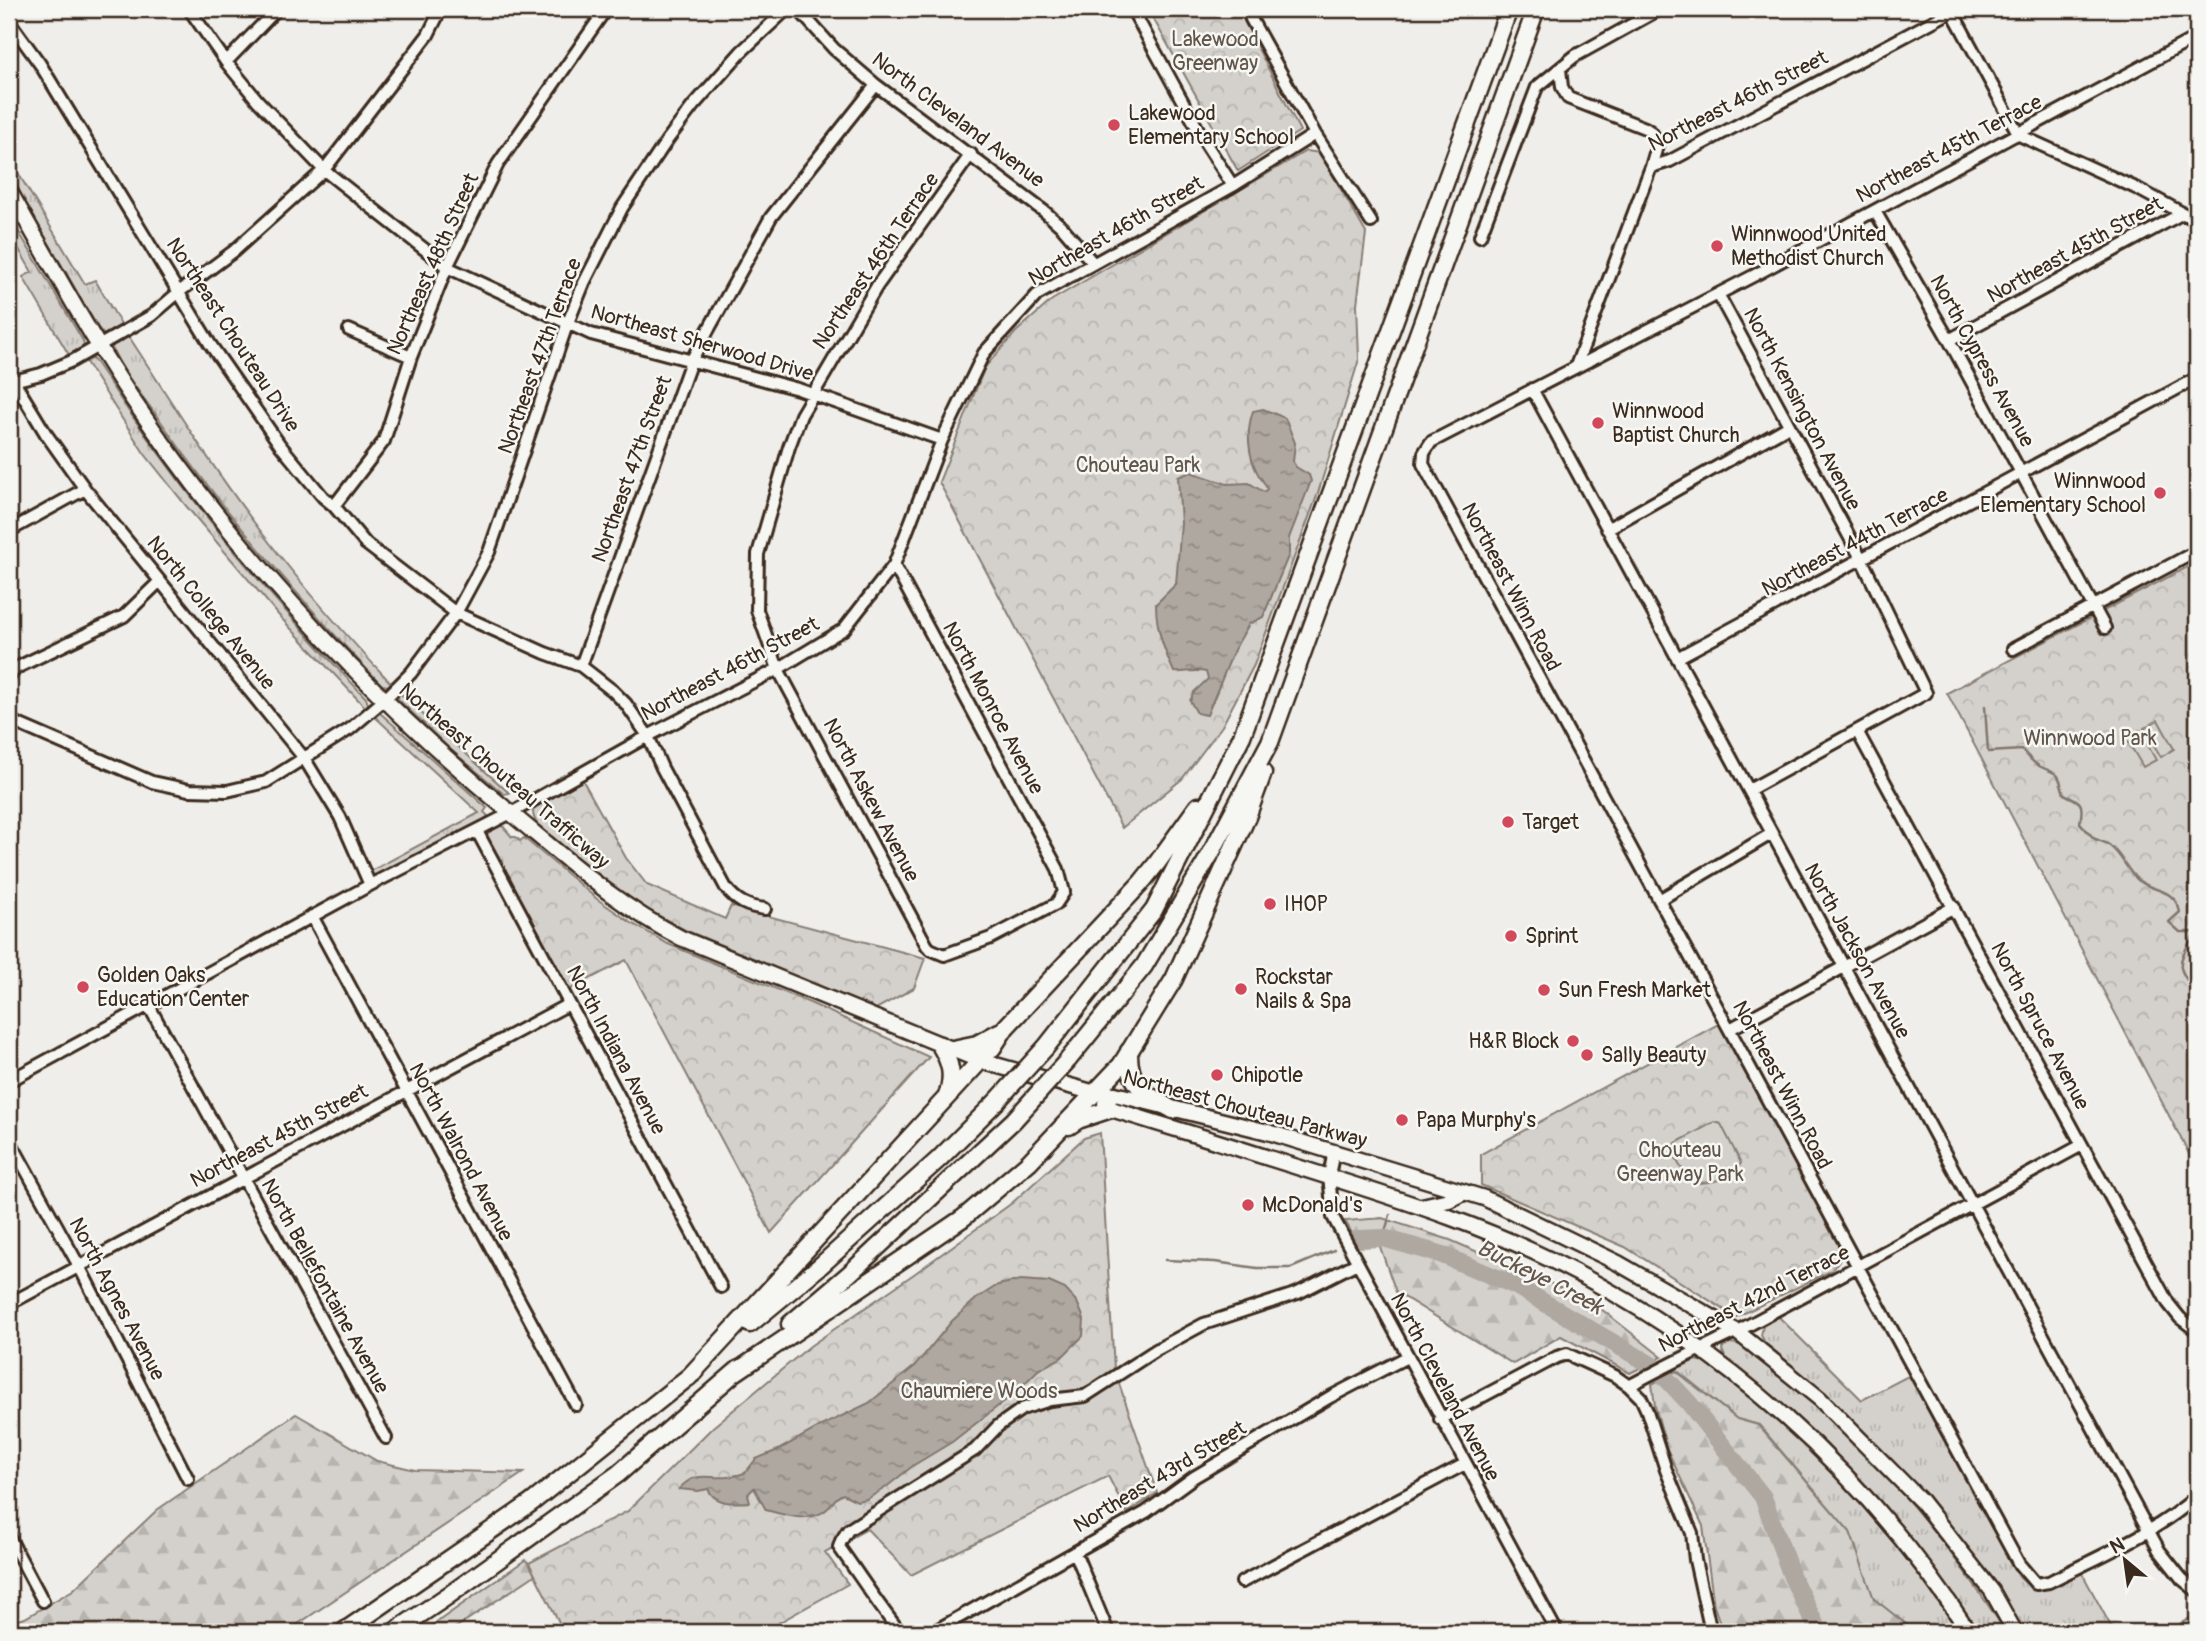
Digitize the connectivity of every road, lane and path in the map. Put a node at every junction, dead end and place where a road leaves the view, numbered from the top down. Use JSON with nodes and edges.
{"nodes":[{"id":1,"x":189,"y":9,"type":"edge"},
{"id":2,"x":277,"y":9,"type":"edge"},
{"id":3,"x":441,"y":9,"type":"edge"},
{"id":4,"x":606,"y":9,"type":"edge"},
{"id":5,"x":787,"y":9,"type":"edge"},
{"id":6,"x":798,"y":9,"type":"edge"},
{"id":7,"x":1132,"y":9,"type":"edge"},
{"id":8,"x":1248,"y":9,"type":"edge"},
{"id":9,"x":1509,"y":9,"type":"edge"},
{"id":10,"x":1536,"y":9,"type":"edge"},
{"id":11,"x":1660,"y":9,"type":"edge"},
{"id":12,"x":1953,"y":9,"type":"edge"},
{"id":13,"x":9,"y":21,"type":"edge"},
{"id":14,"x":2197,"y":37,"type":"edge"},
{"id":15,"x":226,"y":62,"type":"junction"},
{"id":16,"x":1560,"y":69,"type":"junction"},
{"id":17,"x":876,"y":85,"type":"junction"},
{"id":18,"x":1315,"y":134,"type":"junction"},
{"id":19,"x":2019,"y":135,"type":"junction"},
{"id":20,"x":971,"y":154,"type":"junction"},
{"id":21,"x":1651,"y":167,"type":"junction"},
{"id":22,"x":324,"y":170,"type":"junction"},
{"id":23,"x":1233,"y":186,"type":"junction"},
{"id":24,"x":9,"y":190,"type":"edge"},
{"id":25,"x":1874,"y":211,"type":"junction"},
{"id":26,"x":2183,"y":213,"type":"junction"},
{"id":27,"x":2197,"y":221,"type":"edge"},
{"id":28,"x":1371,"y":222,"type":"dead end"},
{"id":29,"x":1480,"y":236,"type":"dead end"},
{"id":30,"x":1093,"y":263,"type":"junction"},
{"id":31,"x":447,"y":267,"type":"junction"},
{"id":32,"x":179,"y":292,"type":"junction"},
{"id":33,"x":1718,"y":294,"type":"junction"},
{"id":34,"x":567,"y":324,"type":"junction"},
{"id":35,"x":349,"y":330,"type":"dead end"},
{"id":36,"x":1950,"y":340,"type":"junction"},
{"id":37,"x":99,"y":346,"type":"junction"},
{"id":38,"x":411,"y":357,"type":"junction"},
{"id":39,"x":691,"y":361,"type":"junction"},
{"id":40,"x":1576,"y":366,"type":"junction"},
{"id":41,"x":10,"y":379,"type":"edge"},
{"id":42,"x":2197,"y":379,"type":"edge"},
{"id":43,"x":1532,"y":389,"type":"junction"},
{"id":44,"x":813,"y":394,"type":"junction"},
{"id":45,"x":1789,"y":426,"type":"junction"},
{"id":46,"x":942,"y":440,"type":"junction"},
{"id":47,"x":1424,"y":453,"type":"joint"},
{"id":48,"x":2023,"y":473,"type":"junction"},
{"id":49,"x":85,"y":489,"type":"junction"},
{"id":50,"x":334,"y":506,"type":"junction"},
{"id":51,"x":1607,"y":528,"type":"junction"},
{"id":52,"x":9,"y":531,"type":"edge"},
{"id":53,"x":2197,"y":551,"type":"edge"},
{"id":54,"x":1862,"y":561,"type":"junction"},
{"id":55,"x":894,"y":565,"type":"junction"},
{"id":56,"x":160,"y":581,"type":"junction"},
{"id":57,"x":2094,"y":606,"type":"junction"},
{"id":58,"x":456,"y":613,"type":"junction"},
{"id":59,"x":2105,"y":628,"type":"dead end"},
{"id":60,"x":2012,"y":649,"type":"dead end"},
{"id":61,"x":1678,"y":658,"type":"junction"},
{"id":62,"x":581,"y":666,"type":"junction"},
{"id":63,"x":778,"y":669,"type":"junction"},
{"id":64,"x":9,"y":677,"type":"edge"},
{"id":65,"x":384,"y":700,"type":"junction"},
{"id":66,"x":9,"y":720,"type":"edge"},
{"id":67,"x":1857,"y":731,"type":"junction"},
{"id":68,"x":648,"y":736,"type":"junction"},
{"id":69,"x":1242,"y":736,"type":"junction"},
{"id":70,"x":1270,"y":742,"type":"junction"},
{"id":71,"x":304,"y":758,"type":"junction"},
{"id":72,"x":1749,"y":790,"type":"junction"},
{"id":73,"x":511,"y":813,"type":"junction"},
{"id":74,"x":477,"y":831,"type":"junction"},
{"id":75,"x":1771,"y":834,"type":"junction"},
{"id":76,"x":370,"y":885,"type":"junction"},
{"id":77,"x":1659,"y":900,"type":"junction"},
{"id":78,"x":1954,"y":907,"type":"junction"},
{"id":79,"x":765,"y":909,"type":"dead end"},
{"id":80,"x":312,"y":916,"type":"junction"},
{"id":81,"x":930,"y":949,"type":"joint"},
{"id":82,"x":1844,"y":966,"type":"junction"},
{"id":83,"x":569,"y":1004,"type":"junction"},
{"id":84,"x":149,"y":1006,"type":"junction"},
{"id":85,"x":1006,"y":1027,"type":"junction"},
{"id":86,"x":1730,"y":1029,"type":"junction"},
{"id":87,"x":947,"y":1047,"type":"junction"},
{"id":88,"x":1129,"y":1051,"type":"junction"},
{"id":89,"x":981,"y":1060,"type":"junction"},
{"id":90,"x":9,"y":1081,"type":"edge"},
{"id":91,"x":406,"y":1091,"type":"junction"},
{"id":92,"x":1095,"y":1093,"type":"junction"},
{"id":93,"x":946,"y":1099,"type":"junction"},
{"id":94,"x":1111,"y":1109,"type":"junction"},
{"id":95,"x":1173,"y":1110,"type":"junction"},
{"id":96,"x":1058,"y":1133,"type":"junction"},
{"id":97,"x":9,"y":1139,"type":"edge"},
{"id":98,"x":2082,"y":1145,"type":"junction"},
{"id":99,"x":1334,"y":1152,"type":"junction"},
{"id":100,"x":1329,"y":1175,"type":"junction"},
{"id":101,"x":244,"y":1177,"type":"junction"},
{"id":102,"x":1463,"y":1193,"type":"junction"},
{"id":103,"x":1972,"y":1205,"type":"junction"},
{"id":104,"x":1420,"y":1206,"type":"junction"},
{"id":105,"x":1357,"y":1263,"type":"junction"},
{"id":106,"x":79,"y":1266,"type":"junction"},
{"id":107,"x":1857,"y":1267,"type":"junction"},
{"id":108,"x":721,"y":1287,"type":"dead end"},
{"id":109,"x":9,"y":1304,"type":"edge"},
{"id":110,"x":2197,"y":1331,"type":"edge"},
{"id":111,"x":1736,"y":1332,"type":"junction"},
{"id":112,"x":1700,"y":1348,"type":"junction"},
{"id":113,"x":1407,"y":1357,"type":"junction"},
{"id":114,"x":733,"y":1374,"type":"junction"},
{"id":115,"x":688,"y":1378,"type":"junction"},
{"id":116,"x":1629,"y":1386,"type":"junction"},
{"id":117,"x":576,"y":1405,"type":"dead end"},
{"id":118,"x":1440,"y":1419,"type":"junction"},
{"id":119,"x":386,"y":1438,"type":"dead end"},
{"id":120,"x":1465,"y":1464,"type":"junction"},
{"id":121,"x":188,"y":1479,"type":"dead end"},
{"id":122,"x":2197,"y":1496,"type":"edge"},
{"id":123,"x":2149,"y":1530,"type":"junction"},
{"id":124,"x":9,"y":1537,"type":"edge"},
{"id":125,"x":1075,"y":1552,"type":"junction"},
{"id":126,"x":1242,"y":1582,"type":"dead end"},
{"id":127,"x":2197,"y":1591,"type":"edge"},
{"id":128,"x":43,"y":1601,"type":"dead end"},
{"id":129,"x":343,"y":1632,"type":"edge"},
{"id":130,"x":394,"y":1632,"type":"edge"},
{"id":131,"x":900,"y":1632,"type":"edge"},
{"id":132,"x":935,"y":1632,"type":"edge"},
{"id":133,"x":1108,"y":1632,"type":"edge"},
{"id":134,"x":1557,"y":1632,"type":"edge"},
{"id":135,"x":1711,"y":1632,"type":"edge"},
{"id":136,"x":1969,"y":1632,"type":"edge"},
{"id":137,"x":2015,"y":1632,"type":"edge"}],
"edges":[{"from":1,"to":15,"type":"street","name":"Northeast Sherwood Drive"},
{"from":2,"to":15,"type":"street"},
{"from":3,"to":22,"type":"street"},
{"from":4,"to":31,"type":"street","name":"Northeast 48th Street"},
{"from":5,"to":34,"type":"street","name":"Northeast 47th Terrace"},
{"from":6,"to":17,"type":"street","name":"North Cleveland Avenue"},
{"from":7,"to":23,"type":"street"},
{"from":8,"to":18,"type":"street"},
{"from":9,"to":69,"type":"highway"},
{"from":10,"to":70,"type":"highway"},
{"from":11,"to":16,"type":"street"},
{"from":12,"to":19,"type":"street"},
{"from":12,"to":21,"type":"street","name":"Northeast 46th Street"},
{"from":13,"to":32,"type":"street","name":"Northeast Chouteau Drive"},
{"from":14,"to":19,"type":"street","name":"Northeast 45th Terrace"},
{"from":15,"to":22,"type":"street","name":"Northeast Sherwood Drive"},
{"from":16,"to":21,"type":"street"},
{"from":16,"to":29,"type":"street"},
{"from":17,"to":20,"type":"street","name":"North Cleveland Avenue"},
{"from":17,"to":39,"type":"street","name":"Northeast 47th Street"},
{"from":18,"to":23,"type":"street","name":"Northeast 46th Street"},
{"from":18,"to":28,"type":"street"},
{"from":19,"to":25,"type":"street","name":"Northeast 45th Terrace"},
{"from":19,"to":26,"type":"street"},
{"from":20,"to":30,"type":"street","name":"North Cleveland Avenue"},
{"from":20,"to":44,"type":"street","name":"Northeast 46th Terrace"},
{"from":21,"to":40,"type":"street","name":"Northeast 46th Street"},
{"from":22,"to":31,"type":"street","name":"Northeast Sherwood Drive"},
{"from":22,"to":32,"type":"street"},
{"from":23,"to":30,"type":"street","name":"Northeast 46th Street"},
{"from":24,"to":37,"type":"main road","name":"Northeast Chouteau Trafficway"},
{"from":25,"to":33,"type":"street","name":"Northeast 45th Terrace"},
{"from":25,"to":36,"type":"street","name":"North Cypress Avenue"},
{"from":26,"to":27,"type":"street"},
{"from":26,"to":36,"type":"street","name":"Northeast 45th Street"},
{"from":30,"to":46,"type":"street","name":"Northeast 46th Street"},
{"from":31,"to":34,"type":"street","name":"Northeast Sherwood Drive"},
{"from":31,"to":38,"type":"street","name":"Northeast 48th Street"},
{"from":32,"to":37,"type":"street"},
{"from":32,"to":50,"type":"street","name":"Northeast Chouteau Drive"},
{"from":33,"to":40,"type":"street","name":"Northeast 45th Terrace"},
{"from":33,"to":45,"type":"street","name":"North Kensington Avenue"},
{"from":34,"to":39,"type":"street","name":"Northeast Sherwood Drive"},
{"from":34,"to":58,"type":"street","name":"Northeast 47th Terrace"},
{"from":35,"to":38,"type":"street"},
{"from":36,"to":48,"type":"street","name":"North Cypress Avenue"},
{"from":37,"to":41,"type":"street"},
{"from":37,"to":65,"type":"main road","name":"Northeast Chouteau Trafficway"},
{"from":38,"to":50,"type":"street","name":"Northeast 48th Street"},
{"from":39,"to":44,"type":"street","name":"Northeast Sherwood Drive"},
{"from":39,"to":62,"type":"street","name":"Northeast 47th Street"},
{"from":40,"to":43,"type":"street","name":"Northeast 45th Terrace"},
{"from":41,"to":49,"type":"street","name":"North College Avenue"},
{"from":42,"to":48,"type":"street","name":"Northeast 44th Terrace"},
{"from":43,"to":47,"type":"street","name":"Northeast 45th Terrace"},
{"from":43,"to":51,"type":"street","name":"North Jackson Avenue"},
{"from":44,"to":46,"type":"street","name":"Northeast Sherwood Drive"},
{"from":44,"to":63,"type":"street","name":"Northeast 46th Terrace"},
{"from":45,"to":51,"type":"street"},
{"from":45,"to":54,"type":"street","name":"North Kensington Avenue"},
{"from":46,"to":55,"type":"street","name":"Northeast 46th Street"},
{"from":47,"to":77,"type":"street","name":"Northeast Winn Road"},
{"from":48,"to":54,"type":"street","name":"Northeast 44th Terrace"},
{"from":48,"to":57,"type":"street","name":"North Cypress Avenue"},
{"from":49,"to":52,"type":"street"},
{"from":49,"to":56,"type":"street","name":"North College Avenue"},
{"from":50,"to":58,"type":"street","name":"Northeast Chouteau Drive"},
{"from":51,"to":61,"type":"street","name":"North Jackson Avenue"},
{"from":53,"to":57,"type":"street"},
{"from":54,"to":61,"type":"street","name":"Northeast 44th Terrace"},
{"from":54,"to":67,"type":"street","name":"North Kensington Avenue"},
{"from":55,"to":63,"type":"street","name":"Northeast 46th Street"},
{"from":55,"to":81,"type":"street","name":"North Monroe Avenue"},
{"from":56,"to":64,"type":"street"},
{"from":56,"to":71,"type":"street","name":"North College Avenue"},
{"from":57,"to":59,"type":"street","name":"North Cypress Avenue"},
{"from":57,"to":60,"type":"street"},
{"from":58,"to":62,"type":"street","name":"Northeast Chouteau Drive"},
{"from":58,"to":65,"type":"street","name":"Northeast 47th Terrace"},
{"from":61,"to":72,"type":"street","name":"North Jackson Avenue"},
{"from":62,"to":68,"type":"street","name":"Northeast Chouteau Drive"},
{"from":63,"to":68,"type":"street","name":"Northeast 46th Street"},
{"from":63,"to":81,"type":"street","name":"North Askew Avenue"},
{"from":65,"to":71,"type":"street","name":"Northeast 47th Terrace"},
{"from":65,"to":73,"type":"main road","name":"Northeast Chouteau Trafficway"},
{"from":66,"to":71,"type":"street","name":"Northeast 47th Terrace"},
{"from":67,"to":72,"type":"street"},
{"from":67,"to":78,"type":"street","name":"North Spruce Avenue"},
{"from":68,"to":73,"type":"street","name":"Northeast 46th Street"},
{"from":68,"to":79,"type":"street","name":"Northeast Chouteau Drive"},
{"from":69,"to":85,"type":"highway"},
{"from":69,"to":115,"type":"highway","bridge":true},
{"from":70,"to":88,"type":"highway"},
{"from":70,"to":114,"type":"highway","bridge":true},
{"from":71,"to":76,"type":"street","name":"North College Avenue"},
{"from":72,"to":75,"type":"street","name":"North Jackson Avenue"},
{"from":73,"to":74,"type":"street","name":"Northeast 46th Street"},
{"from":73,"to":87,"type":"main road","name":"Northeast Chouteau Trafficway"},
{"from":74,"to":76,"type":"street","name":"Northeast 46th Street"},
{"from":74,"to":83,"type":"street","name":"North Indiana Avenue"},
{"from":75,"to":77,"type":"street"},
{"from":75,"to":82,"type":"street","name":"North Jackson Avenue"},
{"from":76,"to":80,"type":"street","name":"Northeast 46th Street"},
{"from":77,"to":86,"type":"street","name":"Northeast Winn Road"},
{"from":78,"to":82,"type":"street"},
{"from":78,"to":98,"type":"street","name":"North Spruce Avenue"},
{"from":80,"to":84,"type":"street","name":"Northeast 46th Street"},
{"from":80,"to":91,"type":"street","name":"North Walrond Avenue"},
{"from":82,"to":86,"type":"street"},
{"from":82,"to":103,"type":"street","name":"North Jackson Avenue"},
{"from":83,"to":91,"type":"street","name":"Northeast 45th Street"},
{"from":83,"to":108,"type":"street","name":"North Indiana Avenue"},
{"from":84,"to":90,"type":"street","name":"Northeast 46th Street"},
{"from":84,"to":101,"type":"street","name":"North Bellefontaine Avenue"},
{"from":85,"to":87,"type":"highway"},
{"from":85,"to":89,"type":"highway"},
{"from":86,"to":107,"type":"street","name":"Northeast Winn Road"},
{"from":87,"to":89,"type":"main road","name":"Northeast Chouteau Trafficway"},
{"from":87,"to":93,"type":"highway"},
{"from":88,"to":92,"type":"highway"},
{"from":88,"to":95,"type":"highway"},
{"from":89,"to":92,"type":"main road","name":"Northeast Chouteau Trafficway"},
{"from":89,"to":93,"type":"highway"},
{"from":91,"to":101,"type":"street","name":"Northeast 45th Street"},
{"from":91,"to":117,"type":"street","name":"North Walrond Avenue"},
{"from":92,"to":94,"type":"main road","name":"Northeast Chouteau Parkway"},
{"from":92,"to":95,"type":"main road","name":"Northeast Chouteau Parkway"},
{"from":92,"to":96,"type":"highway"},
{"from":93,"to":115,"type":"highway"},
{"from":94,"to":96,"type":"highway"},
{"from":94,"to":100,"type":"main road","name":"Northeast Chouteau Parkway"},
{"from":95,"to":99,"type":"main road","name":"Northeast Chouteau Parkway"},
{"from":96,"to":114,"type":"highway"},
{"from":97,"to":106,"type":"street","name":"North Agnes Avenue"},
{"from":98,"to":103,"type":"street","name":"Northeast 42nd Terrace"},
{"from":98,"to":110,"type":"street","name":"North Spruce Avenue"},
{"from":99,"to":100,"type":"street","name":"North Cleveland Avenue"},
{"from":99,"to":102,"type":"main road","name":"Northeast Chouteau Parkway"},
{"from":100,"to":104,"type":"main road","name":"Northeast Chouteau Parkway"},
{"from":100,"to":105,"type":"street","name":"North Cleveland Avenue"},
{"from":101,"to":106,"type":"street","name":"Northeast 45th Street"},
{"from":101,"to":119,"type":"street","name":"North Bellefontaine Avenue"},
{"from":102,"to":104,"type":"main road"},
{"from":102,"to":111,"type":"main road","name":"Northeast Chouteau Parkway"},
{"from":103,"to":107,"type":"street","name":"Northeast 42nd Terrace"},
{"from":103,"to":123,"type":"street","name":"North Jackson Avenue"},
{"from":104,"to":112,"type":"main road","name":"Northeast Chouteau Parkway"},
{"from":105,"to":113,"type":"street","name":"North Cleveland Avenue"},
{"from":105,"to":131,"type":"street"},
{"from":106,"to":109,"type":"street","name":"Northeast 45th Street"},
{"from":106,"to":121,"type":"street","name":"North Agnes Avenue"},
{"from":107,"to":111,"type":"street","name":"Northeast 42nd Terrace"},
{"from":107,"to":123,"type":"street","name":"Northeast Winn Road"},
{"from":111,"to":112,"type":"street","name":"Northeast 42nd Terrace"},
{"from":111,"to":137,"type":"main road","name":"Northeast Chouteau Parkway"},
{"from":112,"to":116,"type":"street","name":"Northeast 42nd Terrace"},
{"from":112,"to":136,"type":"main road","name":"Northeast Chouteau Parkway"},
{"from":113,"to":118,"type":"street","name":"North Cleveland Avenue"},
{"from":113,"to":125,"type":"street","name":"Northeast 43rd Street"},
{"from":114,"to":130,"type":"highway"},
{"from":115,"to":129,"type":"highway"},
{"from":116,"to":118,"type":"street"},
{"from":116,"to":135,"type":"street"},
{"from":118,"to":120,"type":"street","name":"North Cleveland Avenue"},
{"from":120,"to":126,"type":"street"},
{"from":120,"to":134,"type":"street","name":"North Cleveland Avenue"},
{"from":122,"to":123,"type":"street"},
{"from":123,"to":127,"type":"street","name":"North Jackson Avenue"},
{"from":124,"to":128,"type":"street"},
{"from":125,"to":132,"type":"street","name":"Northeast 43rd Street"},
{"from":125,"to":133,"type":"street"}]}
